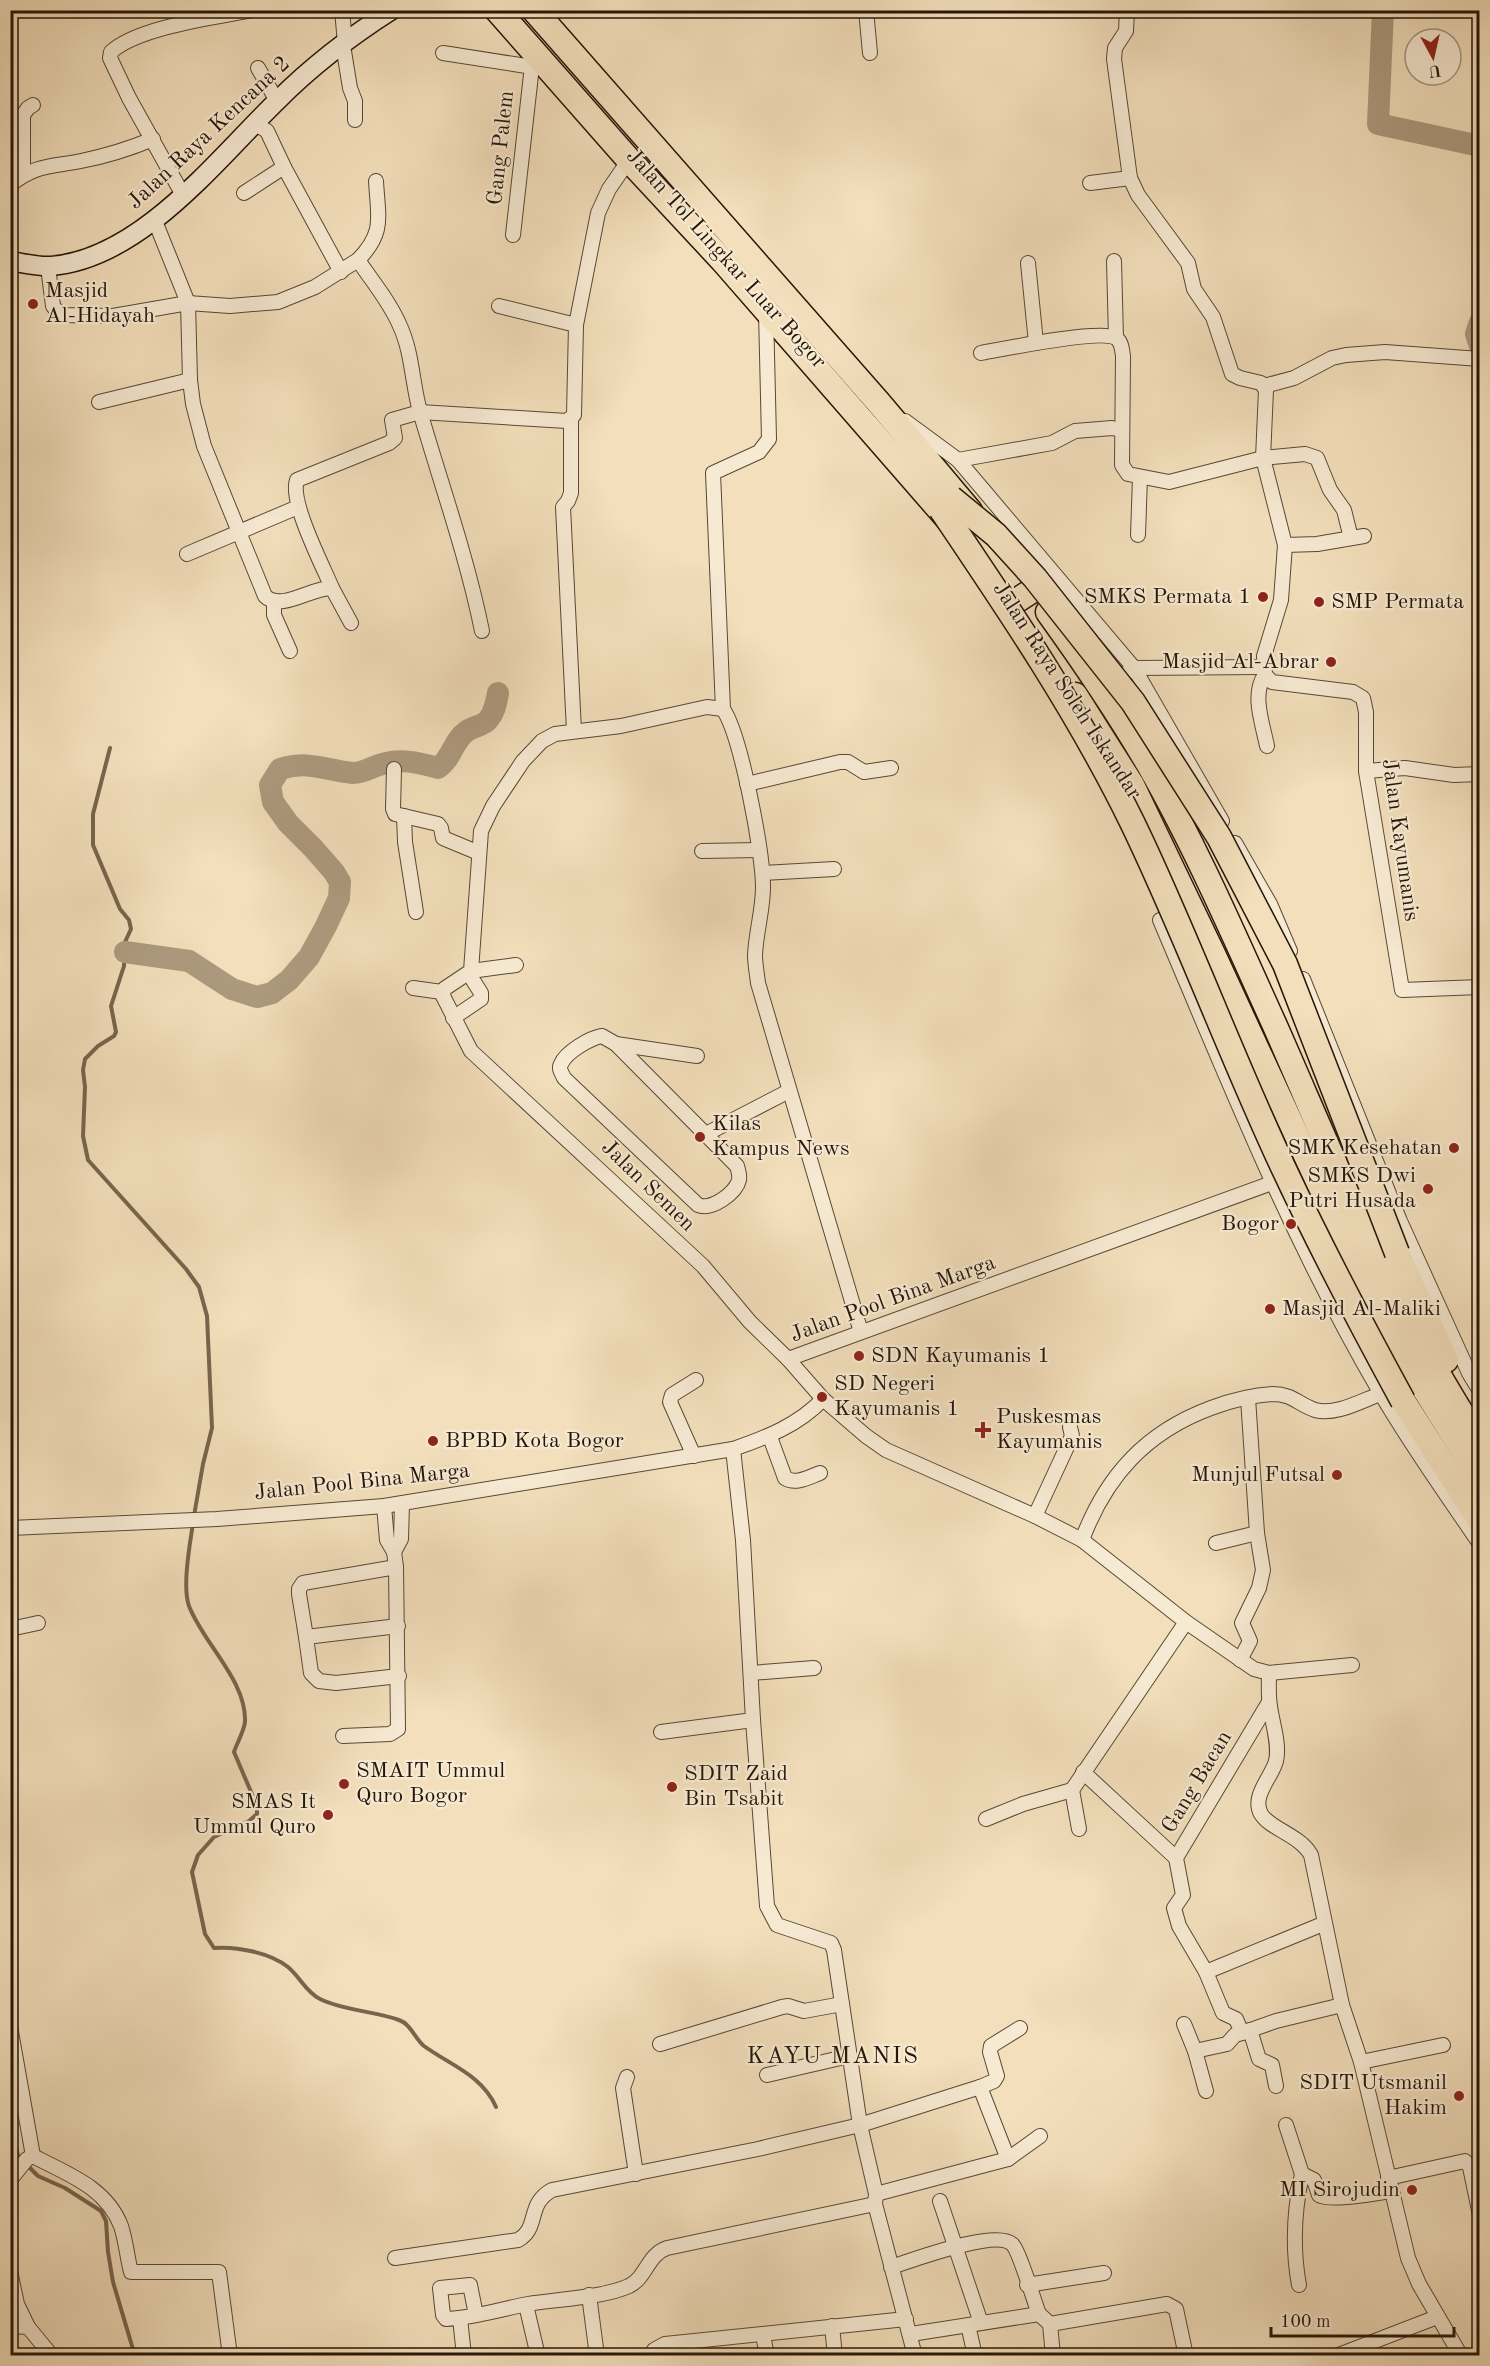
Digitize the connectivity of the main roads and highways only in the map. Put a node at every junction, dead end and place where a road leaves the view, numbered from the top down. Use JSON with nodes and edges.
{"nodes":[{"id":1,"x":497,"y":10,"type":"edge"},
{"id":2,"x":508,"y":10,"type":"edge"},
{"id":3,"x":526,"y":10,"type":"edge"},
{"id":4,"x":534,"y":10,"type":"edge"},
{"id":5,"x":946,"y":504,"type":"junction"},
{"id":6,"x":1023,"y":596,"type":"junction"},
{"id":7,"x":1479,"y":1420,"type":"edge"},
{"id":8,"x":1479,"y":1442,"type":"edge"},
{"id":9,"x":1479,"y":1478,"type":"edge"},
{"id":10,"x":1479,"y":1521,"type":"edge"}],
"edges":[{"from":1,"to":6,"type":"highway","name":"Jalan Raya Soleh Iskandar"},
{"from":2,"to":5,"type":"highway","name":"Jalan Tol Lingkar Luar Bogor"},
{"from":3,"to":5,"type":"highway","name":"Jalan Tol Lingkar Luar Bogor"},
{"from":4,"to":6,"type":"highway","name":"Jalan Raya Soleh Iskandar"},
{"from":5,"to":7,"type":"highway","bridge":true},
{"from":5,"to":10,"type":"highway","bridge":true},
{"from":6,"to":8,"type":"highway","name":"Jalan Raya Soleh Iskandar"},
{"from":6,"to":9,"type":"highway","name":"Jalan Raya Soleh Iskandar"}]}
